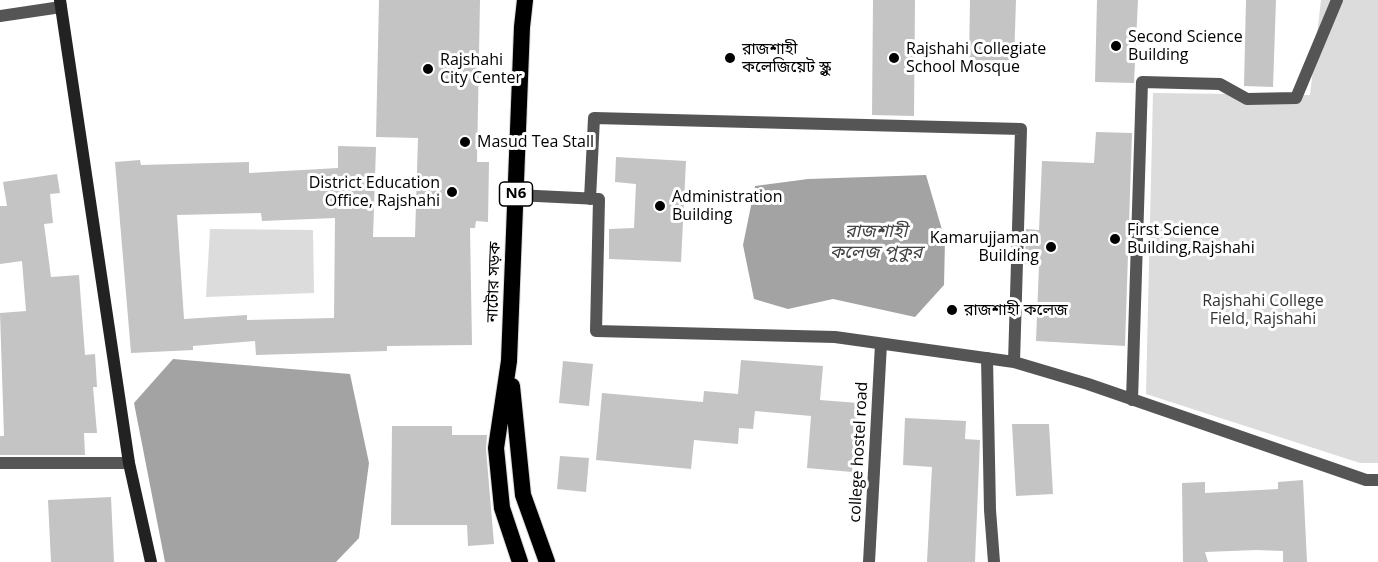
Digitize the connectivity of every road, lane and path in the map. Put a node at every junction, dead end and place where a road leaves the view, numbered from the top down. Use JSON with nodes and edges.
{"nodes":[{"id":1,"x":523,"y":0,"type":"edge"},
{"id":2,"x":1336,"y":0,"type":"edge"},
{"id":3,"x":61,"y":4,"type":"edge"},
{"id":4,"x":0,"y":16,"type":"edge"},
{"id":5,"x":516,"y":195,"type":"junction"},
{"id":6,"x":590,"y":199,"type":"junction"},
{"id":7,"x":881,"y":344,"type":"junction"},
{"id":8,"x":987,"y":358,"type":"junction"},
{"id":9,"x":509,"y":361,"type":"junction"},
{"id":10,"x":1014,"y":362,"type":"junction"},
{"id":11,"x":1132,"y":400,"type":"junction"},
{"id":12,"x":0,"y":463,"type":"edge"},
{"id":13,"x":129,"y":463,"type":"junction"},
{"id":14,"x":1378,"y":480,"type":"edge"},
{"id":15,"x":151,"y":562,"type":"edge"},
{"id":16,"x":520,"y":562,"type":"edge"},
{"id":17,"x":547,"y":562,"type":"edge"},
{"id":18,"x":869,"y":562,"type":"edge"},
{"id":19,"x":994,"y":562,"type":"edge"}],
"edges":[{"from":1,"to":5,"type":"highway","name":"নাটোর সড়ক","number":"N6"},
{"from":2,"to":11,"type":"street"},
{"from":3,"to":4,"type":"street"},
{"from":3,"to":13,"type":"main road"},
{"from":5,"to":6,"type":"street"},
{"from":5,"to":9,"type":"highway","name":"নাটোর সড়ক","number":"N6"},
{"from":6,"to":7,"type":"street"},
{"from":6,"to":10,"type":"street"},
{"from":7,"to":8,"type":"street"},
{"from":7,"to":18,"type":"street","name":"college hostel road"},
{"from":8,"to":10,"type":"street"},
{"from":8,"to":19,"type":"street"},
{"from":9,"to":16,"type":"highway","name":"নাটোর সড়ক","number":"N6"},
{"from":9,"to":17,"type":"highway"},
{"from":10,"to":11,"type":"street"},
{"from":11,"to":14,"type":"street"},
{"from":12,"to":13,"type":"street"},
{"from":13,"to":15,"type":"main road"}]}
